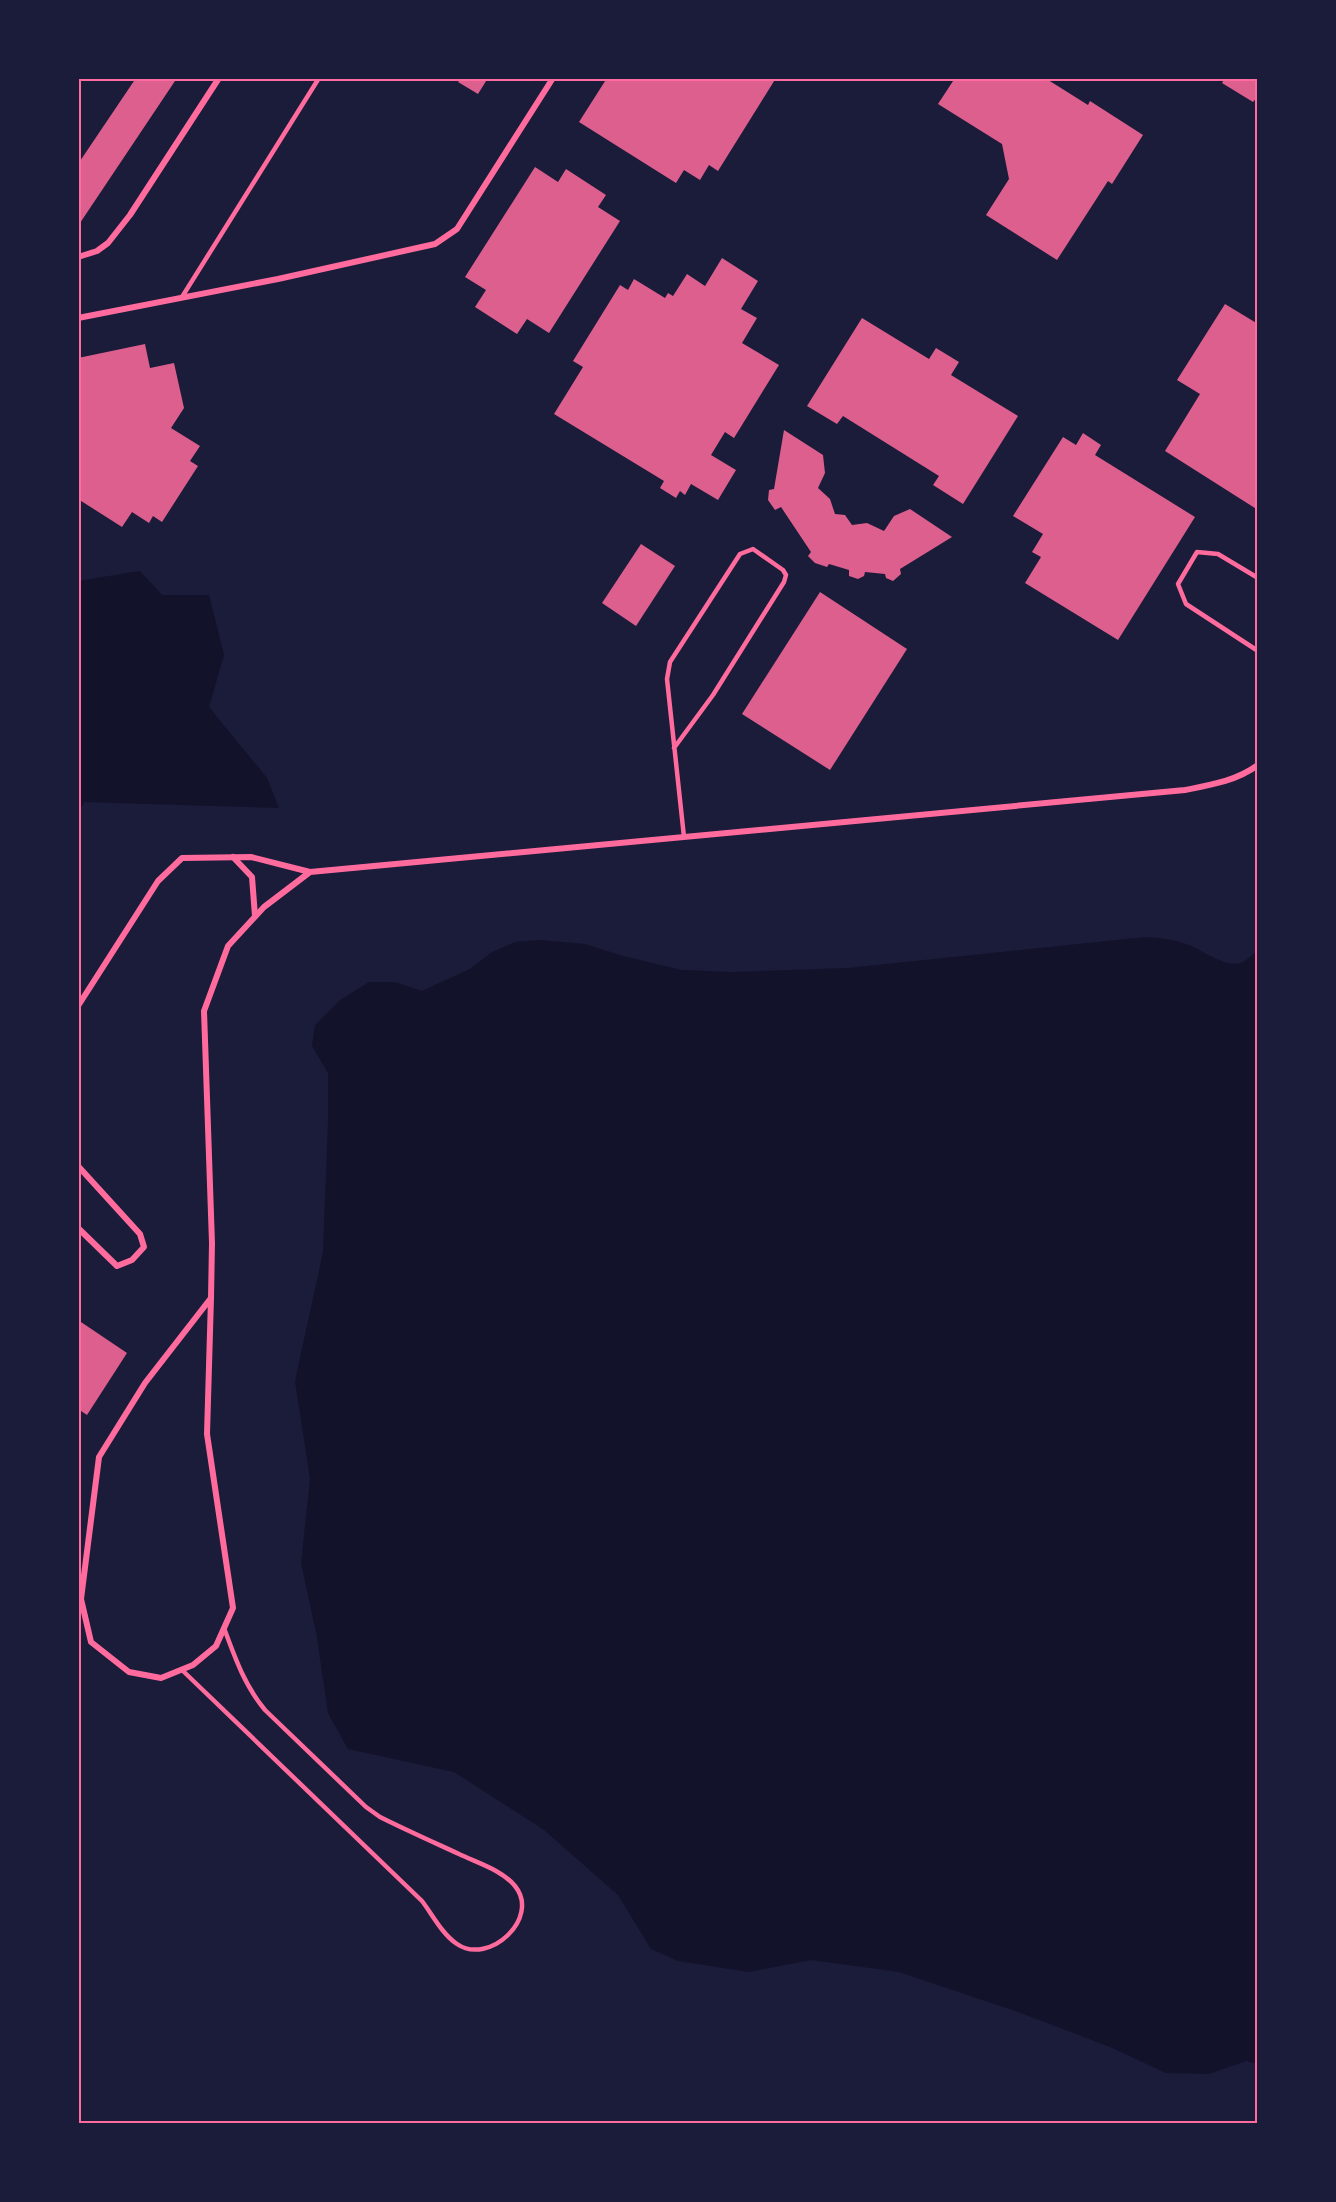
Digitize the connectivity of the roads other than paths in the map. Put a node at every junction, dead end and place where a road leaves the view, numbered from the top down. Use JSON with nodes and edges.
{"nodes":[{"id":1,"x":219,"y":78,"type":"edge"},
{"id":2,"x":319,"y":78,"type":"edge"},
{"id":3,"x":552,"y":78,"type":"edge"},
{"id":4,"x":78,"y":257,"type":"edge"},
{"id":5,"x":182,"y":298,"type":"junction"},
{"id":6,"x":78,"y":318,"type":"edge"},
{"id":7,"x":1258,"y":578,"type":"edge"},
{"id":8,"x":1258,"y":651,"type":"edge"},
{"id":9,"x":674,"y":748,"type":"junction"},
{"id":10,"x":1258,"y":765,"type":"edge"},
{"id":11,"x":684,"y":837,"type":"junction"},
{"id":12,"x":233,"y":857,"type":"junction"},
{"id":13,"x":310,"y":872,"type":"junction"},
{"id":14,"x":255,"y":916,"type":"junction"},
{"id":15,"x":78,"y":1006,"type":"edge"},
{"id":16,"x":78,"y":1166,"type":"edge"},
{"id":17,"x":78,"y":1228,"type":"edge"},
{"id":18,"x":211,"y":1298,"type":"junction"},
{"id":19,"x":224,"y":1628,"type":"junction"},
{"id":20,"x":182,"y":1670,"type":"junction"}],
"edges":[{"from":1,"to":4,"type":"street"},
{"from":2,"to":5,"type":"lane"},
{"from":3,"to":5,"type":"street"},
{"from":5,"to":6,"type":"street"},
{"from":7,"to":8,"type":"lane"},
{"from":9,"to":9,"type":"lane"},
{"from":9,"to":11,"type":"lane"},
{"from":10,"to":11,"type":"street"},
{"from":11,"to":13,"type":"street"},
{"from":12,"to":13,"type":"street"},
{"from":12,"to":14,"type":"street"},
{"from":12,"to":15,"type":"street"},
{"from":13,"to":14,"type":"street"},
{"from":14,"to":18,"type":"street"},
{"from":16,"to":17,"type":"street"},
{"from":18,"to":19,"type":"street"},
{"from":18,"to":20,"type":"street"},
{"from":19,"to":20,"type":"street"},
{"from":19,"to":20,"type":"lane"}]}
